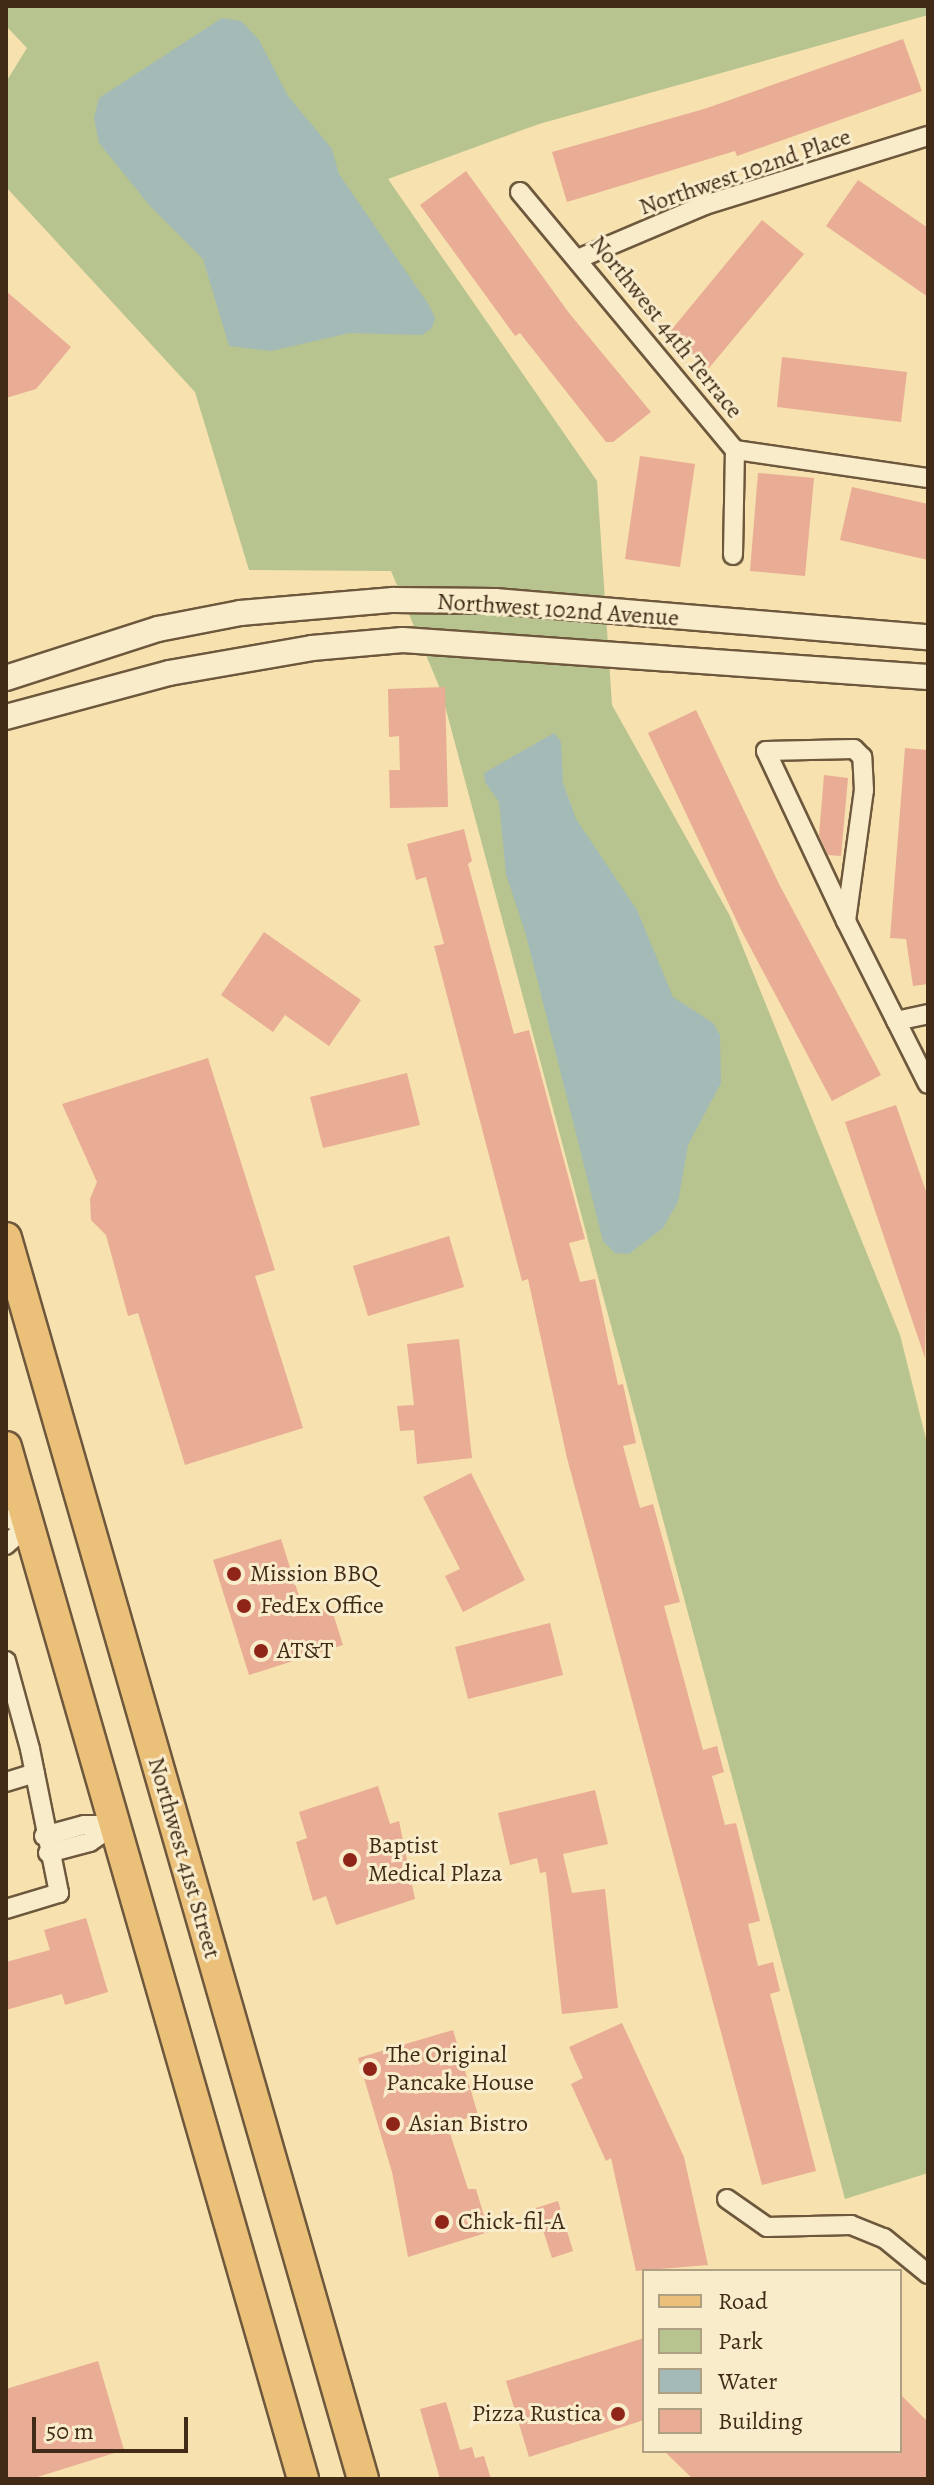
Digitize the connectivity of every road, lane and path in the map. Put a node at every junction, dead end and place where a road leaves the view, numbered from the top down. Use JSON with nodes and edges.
{"nodes":[{"id":1,"x":928,"y":136,"type":"edge"},
{"id":2,"x":520,"y":192,"type":"dead end"},
{"id":3,"x":580,"y":258,"type":"junction"},
{"id":4,"x":735,"y":450,"type":"junction"},
{"id":5,"x":928,"y":478,"type":"edge"},
{"id":6,"x":733,"y":555,"type":"dead end"},
{"id":7,"x":928,"y":637,"type":"edge"},
{"id":8,"x":928,"y":677,"type":"edge"},
{"id":9,"x":6,"y":678,"type":"edge"},
{"id":10,"x":6,"y":717,"type":"edge"},
{"id":11,"x":846,"y":921,"type":"junction"},
{"id":12,"x":928,"y":1014,"type":"edge"},
{"id":13,"x":896,"y":1021,"type":"junction"},
{"id":14,"x":928,"y":1084,"type":"edge"},
{"id":15,"x":6,"y":1238,"type":"edge"},
{"id":16,"x":6,"y":1447,"type":"edge"},
{"id":17,"x":13,"y":1529,"type":"edge"},
{"id":18,"x":6,"y":1661,"type":"edge"},
{"id":19,"x":35,"y":1773,"type":"junction"},
{"id":20,"x":6,"y":1782,"type":"edge"},
{"id":21,"x":114,"y":1825,"type":"junction"},
{"id":22,"x":46,"y":1844,"type":"junction"},
{"id":23,"x":6,"y":1909,"type":"edge"},
{"id":24,"x":727,"y":2199,"type":"dead end"},
{"id":25,"x":928,"y":2274,"type":"edge"},
{"id":26,"x":303,"y":2479,"type":"edge"},
{"id":27,"x":363,"y":2479,"type":"edge"}],
"edges":[{"from":1,"to":3,"type":"street","name":"Northwest 102nd Place"},
{"from":2,"to":3,"type":"street","name":"Northwest 44th Terrace"},
{"from":3,"to":4,"type":"street","name":"Northwest 44th Terrace"},
{"from":4,"to":5,"type":"street"},
{"from":4,"to":6,"type":"street","name":"Northwest 44th Terrace"},
{"from":7,"to":9,"type":"street","name":"Northwest 102nd Avenue"},
{"from":8,"to":10,"type":"street","name":"Northwest 102nd Avenue"},
{"from":11,"to":11,"type":"street"},
{"from":11,"to":13,"type":"street"},
{"from":12,"to":13,"type":"street"},
{"from":13,"to":14,"type":"street"},
{"from":15,"to":27,"type":"main road","name":"Northwest 41st Street"},
{"from":16,"to":17,"type":"main road"},
{"from":17,"to":21,"type":"main road"},
{"from":18,"to":19,"type":"street"},
{"from":19,"to":20,"type":"street"},
{"from":19,"to":22,"type":"street"},
{"from":21,"to":22,"type":"street"},
{"from":21,"to":26,"type":"main road"},
{"from":22,"to":23,"type":"street"},
{"from":24,"to":25,"type":"street"}]}
